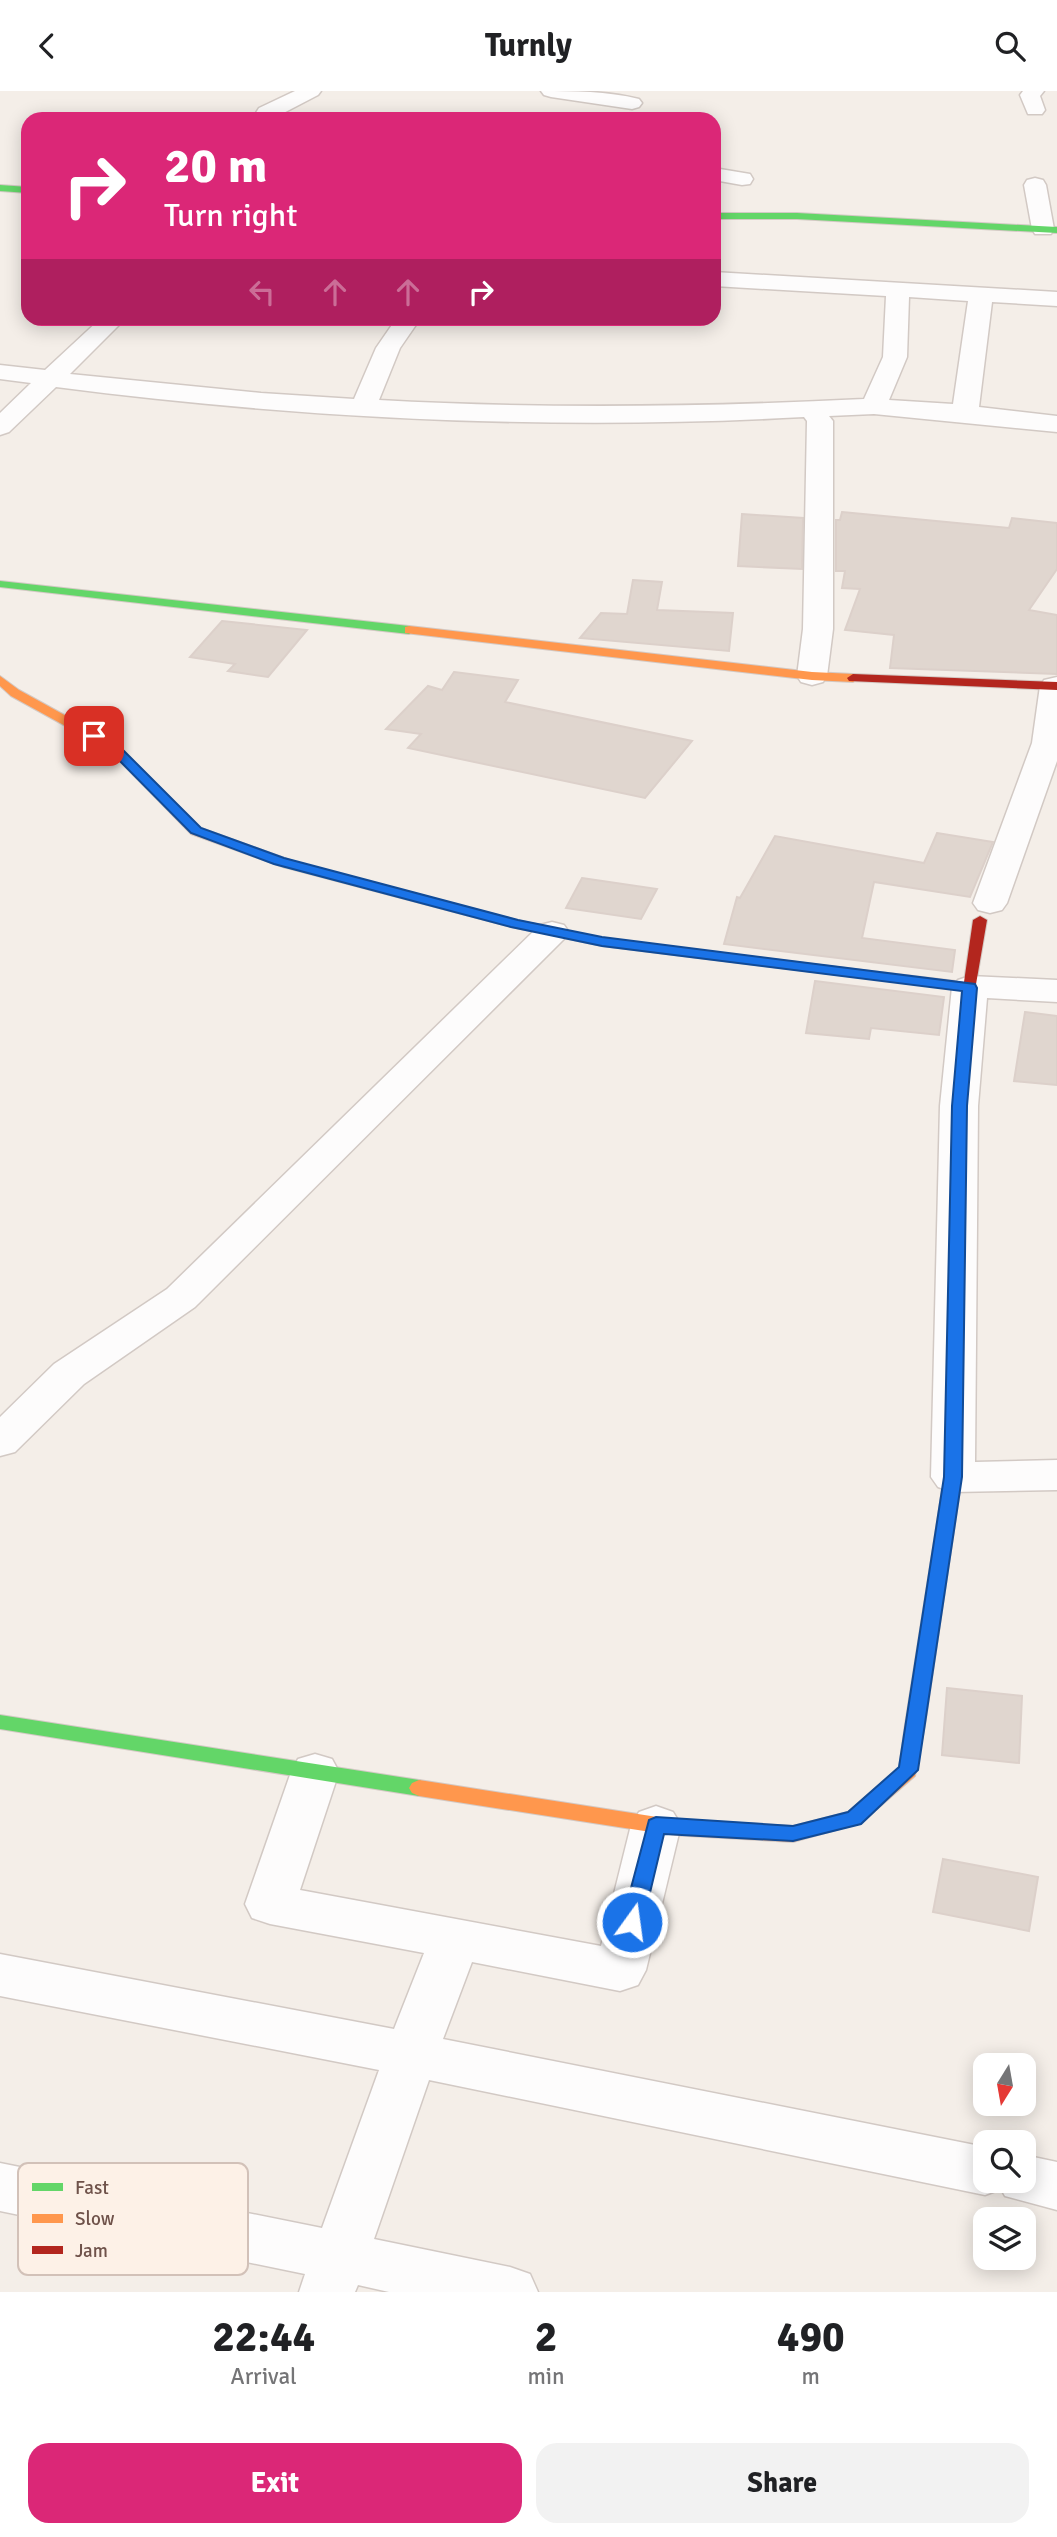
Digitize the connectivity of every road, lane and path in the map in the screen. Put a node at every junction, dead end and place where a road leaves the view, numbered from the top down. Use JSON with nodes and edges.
{"nodes":[{"id":1,"x":311,"y":91,"type":"edge"},
{"id":2,"x":551,"y":91,"type":"edge"},
{"id":3,"x":632,"y":103,"type":"dead end"},
{"id":4,"x":266,"y":112,"type":"edge"},
{"id":5,"x":721,"y":175,"type":"edge"},
{"id":6,"x":741,"y":179,"type":"dead end"},
{"id":7,"x":1035,"y":185,"type":"dead end"},
{"id":8,"x":0,"y":188,"type":"edge"},
{"id":9,"x":21,"y":190,"type":"edge"},
{"id":10,"x":721,"y":216,"type":"edge"},
{"id":11,"x":1050,"y":229,"type":"edge"},
{"id":12,"x":721,"y":279,"type":"edge"},
{"id":13,"x":898,"y":290,"type":"junction"},
{"id":14,"x":981,"y":295,"type":"junction"},
{"id":15,"x":1057,"y":299,"type":"edge"},
{"id":16,"x":106,"y":326,"type":"edge"},
{"id":17,"x":403,"y":326,"type":"edge"},
{"id":18,"x":0,"y":372,"type":"edge"},
{"id":19,"x":51,"y":379,"type":"junction"},
{"id":20,"x":874,"y":406,"type":"junction"},
{"id":21,"x":363,"y":407,"type":"junction"},
{"id":22,"x":811,"y":409,"type":"junction"},
{"id":23,"x":965,"y":412,"type":"junction"},
{"id":24,"x":1057,"y":424,"type":"edge"},
{"id":25,"x":0,"y":427,"type":"edge"},
{"id":26,"x":0,"y":584,"type":"edge"},
{"id":27,"x":812,"y":676,"type":"junction"},
{"id":28,"x":0,"y":680,"type":"edge"},
{"id":29,"x":1056,"y":686,"type":"edge"},
{"id":30,"x":985,"y":911,"type":"joint"},
{"id":31,"x":552,"y":932,"type":"junction"},
{"id":32,"x":970,"y":988,"type":"junction"},
{"id":33,"x":1057,"y":991,"type":"edge"},
{"id":34,"x":0,"y":1443,"type":"edge"},
{"id":35,"x":1057,"y":1475,"type":"edge"},
{"id":36,"x":953,"y":1477,"type":"junction"},
{"id":37,"x":0,"y":1722,"type":"edge"},
{"id":38,"x":314,"y":1772,"type":"junction"},
{"id":39,"x":656,"y":1825,"type":"junction"},
{"id":40,"x":455,"y":1938,"type":"junction"},
{"id":41,"x":0,"y":1975,"type":"edge"},
{"id":42,"x":411,"y":2054,"type":"junction"},
{"id":43,"x":973,"y":2169,"type":"edge"},
{"id":44,"x":1036,"y":2182,"type":"edge"},
{"id":45,"x":0,"y":2186,"type":"edge"},
{"id":46,"x":1057,"y":2186,"type":"edge"},
{"id":47,"x":18,"y":2191,"type":"edge"},
{"id":48,"x":248,"y":2252,"type":"edge"},
{"id":49,"x":333,"y":2274,"type":"edge"},
{"id":50,"x":510,"y":2292,"type":"edge"}],
"edges":[{"from":1,"to":4,"type":"street"},
{"from":2,"to":3,"type":"street"},
{"from":5,"to":6,"type":"street"},
{"from":7,"to":11,"type":"street"},
{"from":8,"to":9,"type":"street"},
{"from":10,"to":11,"type":"street"},
{"from":12,"to":13,"type":"street"},
{"from":13,"to":14,"type":"street"},
{"from":13,"to":20,"type":"street"},
{"from":14,"to":15,"type":"street"},
{"from":14,"to":23,"type":"street"},
{"from":16,"to":19,"type":"street"},
{"from":17,"to":21,"type":"street"},
{"from":18,"to":19,"type":"street"},
{"from":19,"to":21,"type":"street"},
{"from":19,"to":25,"type":"street"},
{"from":20,"to":22,"type":"street"},
{"from":20,"to":23,"type":"street"},
{"from":21,"to":22,"type":"street"},
{"from":22,"to":27,"type":"street"},
{"from":23,"to":24,"type":"street"},
{"from":26,"to":27,"type":"street"},
{"from":27,"to":29,"type":"street"},
{"from":28,"to":31,"type":"street"},
{"from":29,"to":30,"type":"street"},
{"from":30,"to":32,"type":"street"},
{"from":31,"to":32,"type":"street"},
{"from":31,"to":34,"type":"street"},
{"from":32,"to":33,"type":"street"},
{"from":32,"to":36,"type":"street"},
{"from":35,"to":36,"type":"street"},
{"from":36,"to":39,"type":"street"},
{"from":37,"to":38,"type":"street"},
{"from":38,"to":39,"type":"street"},
{"from":38,"to":40,"type":"street"},
{"from":39,"to":40,"type":"street"},
{"from":40,"to":42,"type":"street"},
{"from":41,"to":42,"type":"street"},
{"from":42,"to":43,"type":"street"},
{"from":42,"to":49,"type":"street"},
{"from":44,"to":46,"type":"street"},
{"from":45,"to":47,"type":"street"},
{"from":48,"to":49,"type":"street"},
{"from":49,"to":50,"type":"street"}]}
